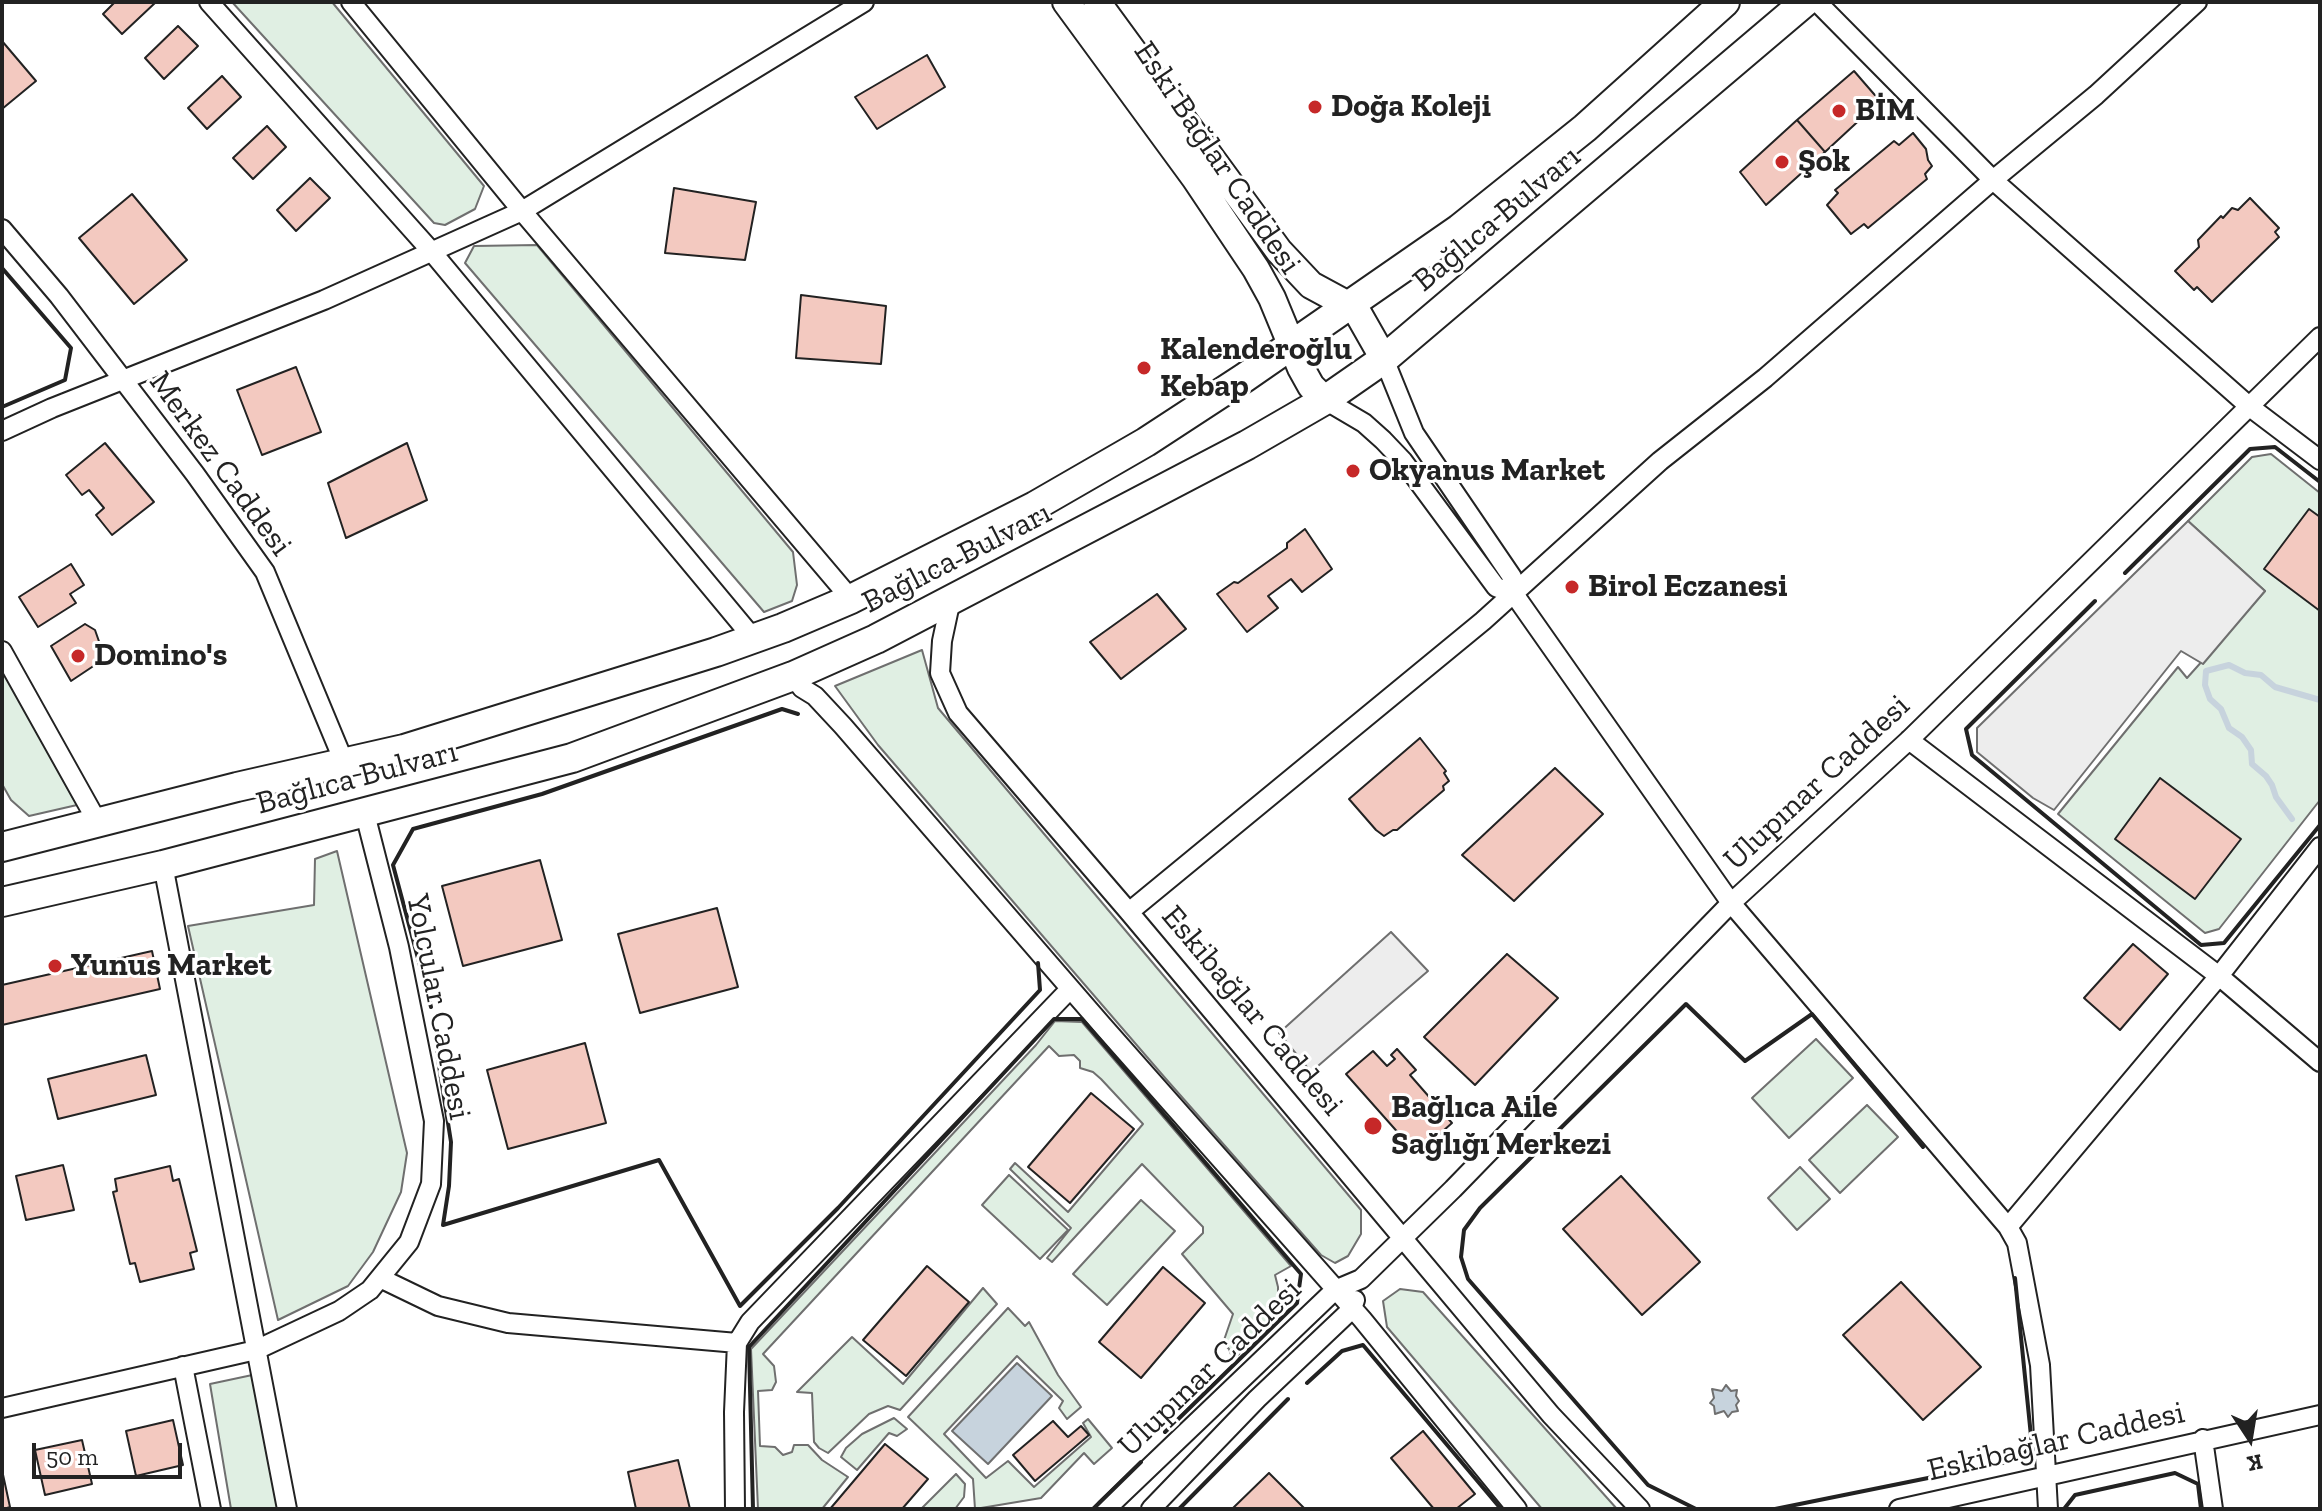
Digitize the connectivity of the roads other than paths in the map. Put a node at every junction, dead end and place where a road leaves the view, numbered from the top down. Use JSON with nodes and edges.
{"nodes":[{"id":1,"x":209,"y":2,"type":"edge"},
{"id":2,"x":351,"y":2,"type":"edge"},
{"id":3,"x":864,"y":2,"type":"edge"},
{"id":4,"x":1066,"y":2,"type":"edge"},
{"id":5,"x":1097,"y":2,"type":"edge"},
{"id":6,"x":1725,"y":2,"type":"edge"},
{"id":7,"x":1805,"y":2,"type":"edge"},
{"id":8,"x":1817,"y":2,"type":"edge"},
{"id":9,"x":2197,"y":2,"type":"edge"},
{"id":10,"x":1993,"y":180,"type":"junction"},
{"id":11,"x":522,"y":211,"type":"junction"},
{"id":12,"x":2,"y":229,"type":"edge"},
{"id":13,"x":432,"y":252,"type":"junction"},
{"id":14,"x":1348,"y":305,"type":"junction"},
{"id":15,"x":2320,"y":337,"type":"edge"},
{"id":16,"x":1290,"y":345,"type":"junction"},
{"id":17,"x":1384,"y":359,"type":"junction"},
{"id":18,"x":122,"y":381,"type":"junction"},
{"id":19,"x":1325,"y":400,"type":"junction"},
{"id":20,"x":2250,"y":407,"type":"junction"},
{"id":21,"x":2,"y":431,"type":"edge"},
{"id":22,"x":2320,"y":460,"type":"edge"},
{"id":23,"x":1514,"y":594,"type":"junction"},
{"id":24,"x":851,"y":599,"type":"junction"},
{"id":25,"x":951,"y":599,"type":"junction"},
{"id":26,"x":753,"y":638,"type":"junction"},
{"id":27,"x":2,"y":651,"type":"edge"},
{"id":28,"x":793,"y":676,"type":"junction"},
{"id":29,"x":1909,"y":740,"type":"junction"},
{"id":30,"x":344,"y":762,"type":"junction"},
{"id":31,"x":364,"y":810,"type":"junction"},
{"id":32,"x":98,"y":823,"type":"junction"},
{"id":33,"x":5,"y":840,"type":"edge"},
{"id":34,"x":2320,"y":847,"type":"edge"},
{"id":35,"x":163,"y":865,"type":"junction"},
{"id":36,"x":2,"y":902,"type":"edge"},
{"id":37,"x":1731,"y":903,"type":"junction"},
{"id":38,"x":1129,"y":912,"type":"junction"},
{"id":39,"x":2219,"y":976,"type":"junction"},
{"id":40,"x":1070,"y":989,"type":"junction"},
{"id":41,"x":2320,"y":1062,"type":"edge"},
{"id":42,"x":2008,"y":1227,"type":"junction"},
{"id":43,"x":1403,"y":1237,"type":"junction"},
{"id":44,"x":380,"y":1278,"type":"junction"},
{"id":45,"x":1361,"y":1279,"type":"junction"},
{"id":46,"x":1335,"y":1290,"type":"junction"},
{"id":47,"x":1352,"y":1309,"type":"junction"},
{"id":48,"x":737,"y":1343,"type":"junction"},
{"id":49,"x":256,"y":1350,"type":"junction"},
{"id":50,"x":183,"y":1366,"type":"junction"},
{"id":51,"x":2,"y":1408,"type":"edge"},
{"id":52,"x":2320,"y":1415,"type":"edge"},
{"id":53,"x":2203,"y":1439,"type":"junction"},
{"id":54,"x":2044,"y":1475,"type":"junction"},
{"id":55,"x":211,"y":1509,"type":"edge"},
{"id":56,"x":287,"y":1509,"type":"edge"},
{"id":57,"x":735,"y":1509,"type":"edge"},
{"id":58,"x":1106,"y":1509,"type":"edge"},
{"id":59,"x":1151,"y":1509,"type":"edge"},
{"id":60,"x":1517,"y":1509,"type":"edge"},
{"id":61,"x":1640,"y":1509,"type":"edge"},
{"id":62,"x":1899,"y":1509,"type":"edge"},
{"id":63,"x":2048,"y":1509,"type":"edge"},
{"id":64,"x":2213,"y":1509,"type":"edge"}],
"edges":[{"from":1,"to":13,"type":"street"},
{"from":2,"to":11,"type":"street"},
{"from":3,"to":11,"type":"street"},
{"from":4,"to":16,"type":"street","name":"Eski Bağlar Caddesi"},
{"from":5,"to":14,"type":"street"},
{"from":6,"to":14,"type":"main road","name":"Bağlıca Bulvarı"},
{"from":7,"to":17,"type":"main road","name":"Bağlıca Bulvarı"},
{"from":8,"to":10,"type":"street"},
{"from":9,"to":10,"type":"street"},
{"from":10,"to":20,"type":"street"},
{"from":10,"to":23,"type":"street"},
{"from":11,"to":13,"type":"street"},
{"from":11,"to":24,"type":"street"},
{"from":12,"to":18,"type":"street","name":"Merkez Caddesi"},
{"from":13,"to":18,"type":"street"},
{"from":13,"to":26,"type":"street"},
{"from":14,"to":16,"type":"main road","name":"Bağlıca Bulvarı"},
{"from":14,"to":17,"type":"street"},
{"from":15,"to":20,"type":"street","name":"Ulupınar Caddesi"},
{"from":16,"to":19,"type":"street","name":"Eski Bağlar Caddesi"},
{"from":16,"to":24,"type":"main road","name":"Bağlıca Bulvarı"},
{"from":17,"to":19,"type":"main road","name":"Bağlıca Bulvarı"},
{"from":17,"to":23,"type":"street"},
{"from":18,"to":21,"type":"street"},
{"from":18,"to":30,"type":"street","name":"Merkez Caddesi"},
{"from":19,"to":23,"type":"street"},
{"from":19,"to":25,"type":"main road","name":"Bağlıca Bulvarı"},
{"from":20,"to":22,"type":"street"},
{"from":20,"to":29,"type":"street","name":"Ulupınar Caddesi"},
{"from":23,"to":37,"type":"street"},
{"from":23,"to":38,"type":"street"},
{"from":24,"to":26,"type":"main road","name":"Bağlıca Bulvarı"},
{"from":25,"to":28,"type":"main road","name":"Bağlıca Bulvarı"},
{"from":25,"to":38,"type":"street","name":"Eskibağlar Caddesi"},
{"from":26,"to":30,"type":"main road","name":"Bağlıca Bulvarı"},
{"from":27,"to":32,"type":"street"},
{"from":28,"to":31,"type":"main road","name":"Bağlıca Bulvarı"},
{"from":28,"to":40,"type":"street"},
{"from":29,"to":37,"type":"street","name":"Ulupınar Caddesi"},
{"from":29,"to":39,"type":"street"},
{"from":30,"to":32,"type":"main road","name":"Bağlıca Bulvarı"},
{"from":31,"to":35,"type":"main road","name":"Bağlıca Bulvarı"},
{"from":31,"to":44,"type":"street","name":"Yolcular Caddesi"},
{"from":32,"to":33,"type":"main road","name":"Bağlıca Bulvarı"},
{"from":34,"to":39,"type":"street"},
{"from":35,"to":36,"type":"main road","name":"Bağlıca Bulvarı"},
{"from":35,"to":49,"type":"street"},
{"from":37,"to":42,"type":"street"},
{"from":37,"to":43,"type":"street","name":"Ulupınar Caddesi"},
{"from":38,"to":43,"type":"street","name":"Eskibağlar Caddesi"},
{"from":39,"to":41,"type":"street"},
{"from":39,"to":42,"type":"street"},
{"from":40,"to":46,"type":"street"},
{"from":40,"to":48,"type":"street"},
{"from":42,"to":54,"type":"street"},
{"from":43,"to":45,"type":"street","name":"Ulupınar Caddesi"},
{"from":43,"to":61,"type":"street","name":"Eskibağlar Caddesi"},
{"from":44,"to":48,"type":"street"},
{"from":44,"to":49,"type":"street","name":"Yolcular Caddesi"},
{"from":45,"to":46,"type":"street","name":"Ulupınar Caddesi"},
{"from":45,"to":47,"type":"street","name":"Ulupınar Caddesi"},
{"from":46,"to":47,"type":"street"},
{"from":46,"to":58,"type":"street","name":"Ulupınar Caddesi"},
{"from":47,"to":59,"type":"street","name":"Ulupınar Caddesi"},
{"from":47,"to":60,"type":"street"},
{"from":48,"to":57,"type":"street"},
{"from":49,"to":50,"type":"street","name":"Yolcular Caddesi"},
{"from":49,"to":56,"type":"street"},
{"from":50,"to":51,"type":"street","name":"Yolcular Caddesi"},
{"from":50,"to":55,"type":"street"},
{"from":52,"to":53,"type":"street","name":"Eskibağlar Caddesi"},
{"from":53,"to":54,"type":"street","name":"Eskibağlar Caddesi"},
{"from":53,"to":64,"type":"street"},
{"from":54,"to":62,"type":"street","name":"Eskibağlar Caddesi"},
{"from":54,"to":63,"type":"street"}]}
